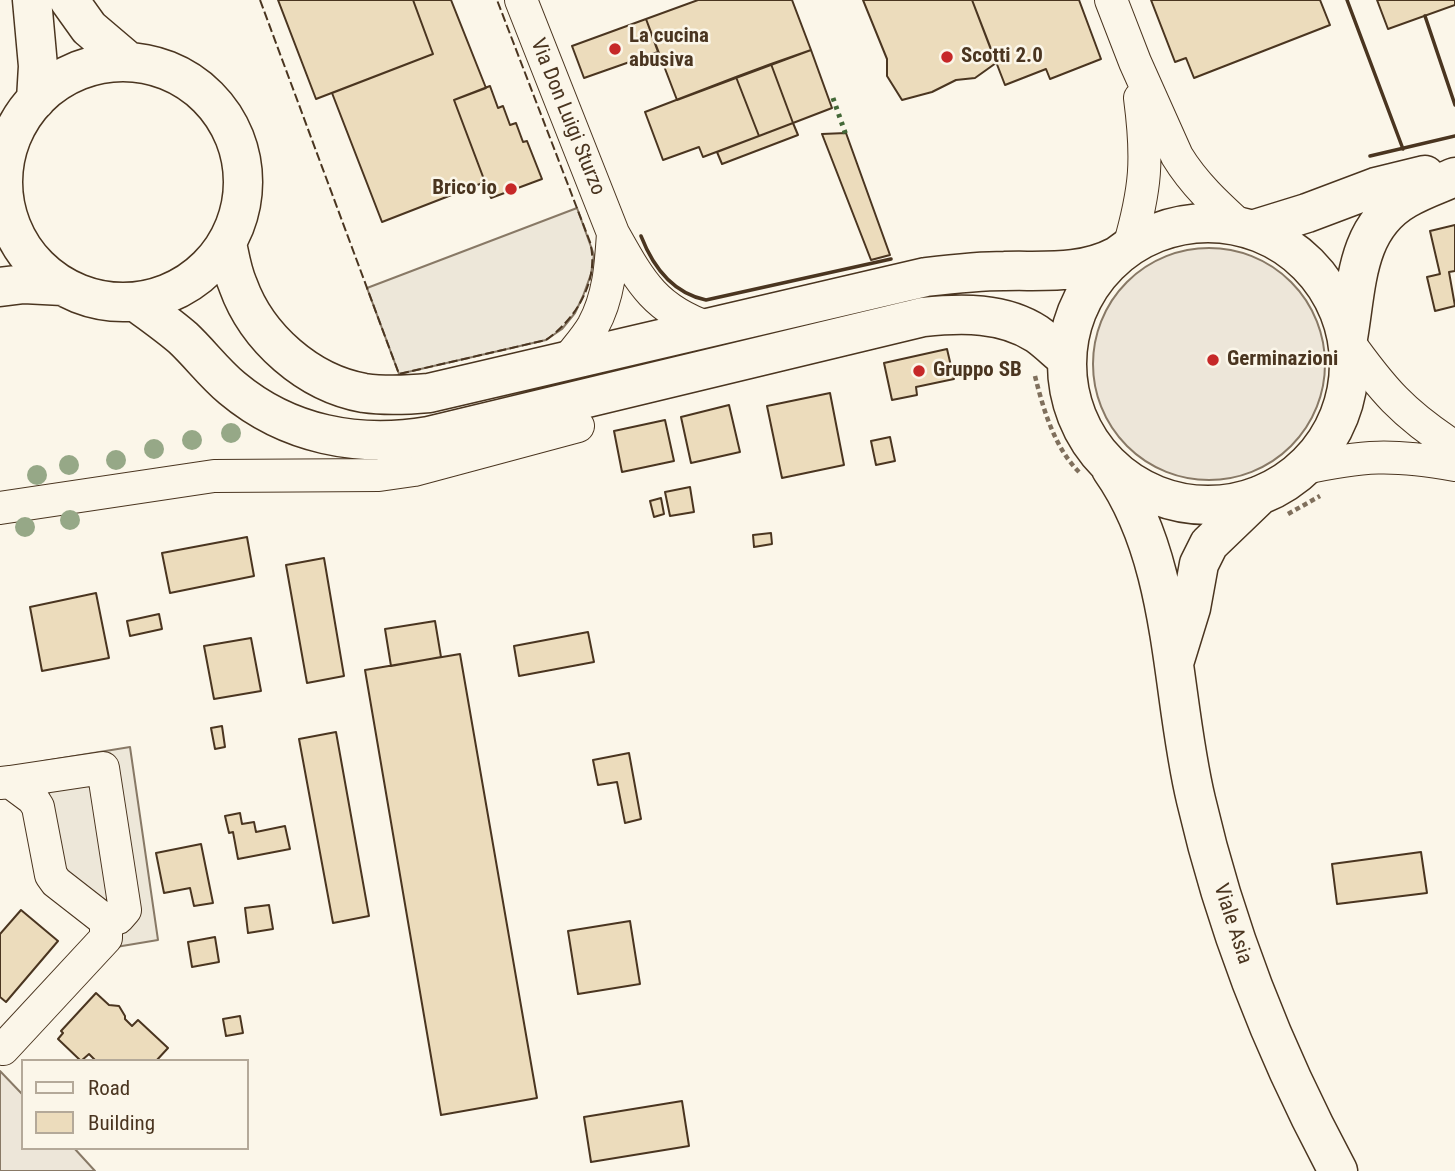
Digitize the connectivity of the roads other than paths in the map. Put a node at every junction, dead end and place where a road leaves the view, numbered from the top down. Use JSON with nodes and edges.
{"nodes":[{"id":1,"x":32,"y":0,"type":"edge"},
{"id":2,"x":69,"y":0,"type":"edge"},
{"id":3,"x":521,"y":0,"type":"edge"},
{"id":4,"x":1111,"y":0,"type":"edge"},
{"id":5,"x":129,"y":62,"type":"junction"},
{"id":6,"x":1135,"y":62,"type":"junction"},
{"id":7,"x":36,"y":100,"type":"junction"},
{"id":8,"x":2,"y":169,"type":"edge"},
{"id":9,"x":1455,"y":175,"type":"edge"},
{"id":10,"x":1246,"y":228,"type":"junction"},
{"id":11,"x":613,"y":233,"type":"junction"},
{"id":12,"x":227,"y":243,"type":"junction"},
{"id":13,"x":1123,"y":252,"type":"junction"},
{"id":14,"x":62,"y":286,"type":"junction"},
{"id":15,"x":0,"y":287,"type":"edge"},
{"id":16,"x":136,"y":302,"type":"junction"},
{"id":17,"x":709,"y":328,"type":"junction"},
{"id":18,"x":1347,"y":340,"type":"junction"},
{"id":19,"x":566,"y":362,"type":"junction"},
{"id":20,"x":1050,"y":365,"type":"junction"},
{"id":21,"x":578,"y":426,"type":"dead end"},
{"id":22,"x":1455,"y":447,"type":"edge"},
{"id":23,"x":1455,"y":465,"type":"edge"},
{"id":24,"x":1093,"y":467,"type":"junction"},
{"id":25,"x":1312,"y":482,"type":"junction"},
{"id":26,"x":1272,"y":505,"type":"junction"},
{"id":27,"x":0,"y":508,"type":"edge"},
{"id":28,"x":1174,"y":662,"type":"junction"},
{"id":29,"x":5,"y":783,"type":"edge"},
{"id":30,"x":106,"y":921,"type":"junction"},
{"id":31,"x":3,"y":1049,"type":"dead end"},
{"id":32,"x":1338,"y":1171,"type":"edge"}],
"edges":[{"from":1,"to":7,"type":"main road"},
{"from":2,"to":5,"type":"main road"},
{"from":3,"to":11,"type":"street","name":"Via Don Luigi Sturzo"},
{"from":4,"to":6,"type":"street"},
{"from":5,"to":7,"type":"main road"},
{"from":5,"to":12,"type":"main road"},
{"from":6,"to":10,"type":"street"},
{"from":6,"to":13,"type":"street"},
{"from":7,"to":8,"type":"main road"},
{"from":8,"to":14,"type":"main road"},
{"from":9,"to":10,"type":"main road"},
{"from":9,"to":18,"type":"main road"},
{"from":10,"to":13,"type":"main road"},
{"from":10,"to":18,"type":"main road"},
{"from":11,"to":17,"type":"street","name":"Via Don Luigi Sturzo"},
{"from":11,"to":19,"type":"street","name":"Via Don Luigi Sturzo"},
{"from":12,"to":16,"type":"main road"},
{"from":12,"to":19,"type":"main road"},
{"from":13,"to":17,"type":"main road"},
{"from":13,"to":20,"type":"main road","name":"Viale Asia"},
{"from":14,"to":15,"type":"main road"},
{"from":14,"to":16,"type":"main road"},
{"from":16,"to":20,"type":"main road"},
{"from":17,"to":19,"type":"main road"},
{"from":18,"to":22,"type":"street"},
{"from":18,"to":25,"type":"main road"},
{"from":20,"to":24,"type":"main road","name":"Viale Asia"},
{"from":21,"to":27,"type":"street"},
{"from":23,"to":25,"type":"street"},
{"from":24,"to":26,"type":"main road"},
{"from":24,"to":28,"type":"main road","name":"Viale Asia"},
{"from":25,"to":26,"type":"main road"},
{"from":26,"to":28,"type":"main road"},
{"from":28,"to":32,"type":"main road","name":"Viale Asia"},
{"from":29,"to":30,"type":"street"},
{"from":29,"to":30,"type":"street"},
{"from":30,"to":31,"type":"street"}]}
